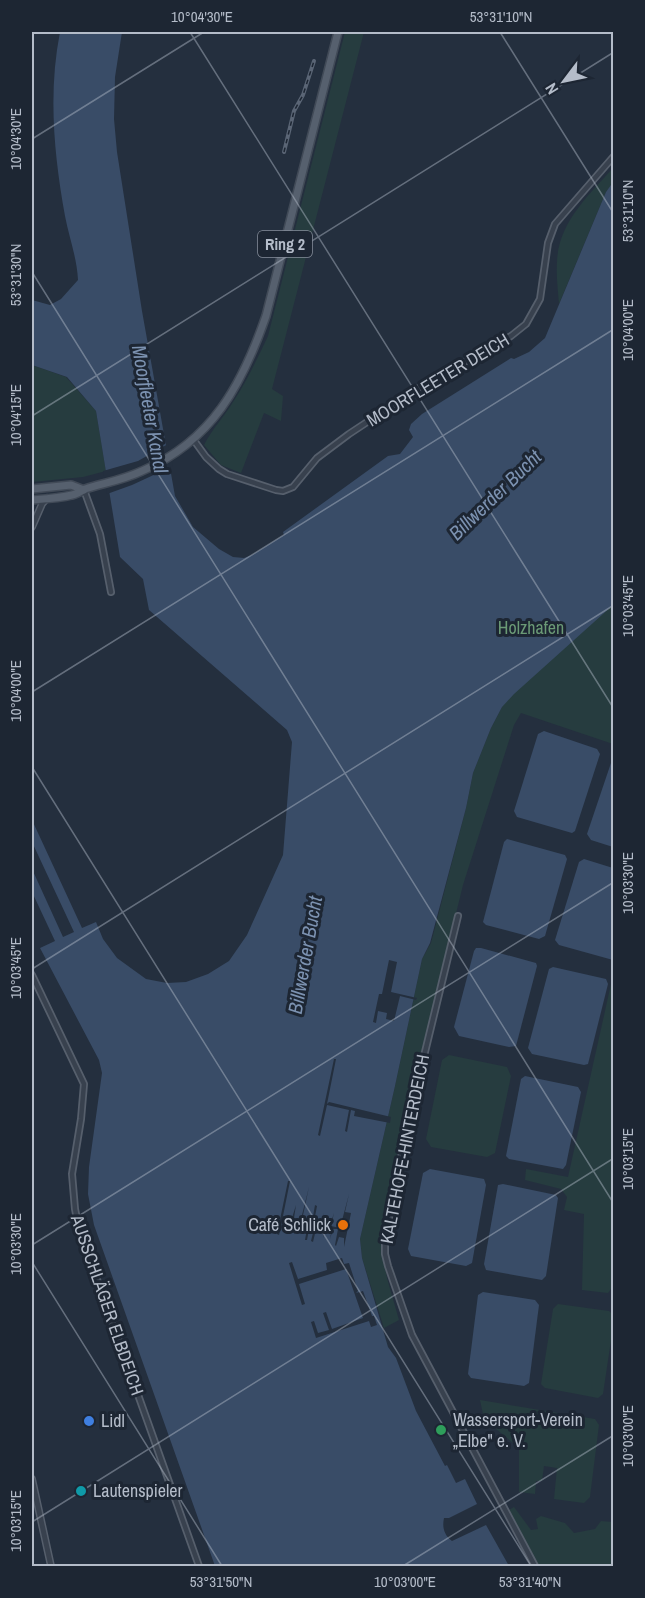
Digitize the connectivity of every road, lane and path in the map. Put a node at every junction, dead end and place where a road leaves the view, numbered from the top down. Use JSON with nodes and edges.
{"nodes":[{"id":1,"x":338,"y":32,"type":"edge"},
{"id":2,"x":614,"y":156,"type":"edge"},
{"id":3,"x":193,"y":439,"type":"junction"},
{"id":4,"x":32,"y":489,"type":"edge"},
{"id":5,"x":84,"y":490,"type":"junction"},
{"id":6,"x":47,"y":498,"type":"junction"},
{"id":7,"x":32,"y":500,"type":"edge"},
{"id":8,"x":32,"y":527,"type":"edge"},
{"id":9,"x":111,"y":592,"type":"dead end"},
{"id":10,"x":458,"y":916,"type":"dead end"},
{"id":11,"x":32,"y":975,"type":"edge"},
{"id":12,"x":32,"y":1483,"type":"edge"},
{"id":13,"x":51,"y":1566,"type":"edge"},
{"id":14,"x":199,"y":1566,"type":"edge"},
{"id":15,"x":535,"y":1566,"type":"edge"}],
"edges":[{"from":1,"to":3,"type":"main road","number":"Ring 2"},
{"from":2,"to":3,"type":"street","name":"MOORFLEETER DEICH"},
{"from":3,"to":5,"type":"main road","number":"Ring 2"},
{"from":4,"to":5,"type":"main road","number":"Ring 2"},
{"from":5,"to":6,"type":"main road","number":"Ring 2"},
{"from":5,"to":9,"type":"street"},
{"from":6,"to":7,"type":"main road","number":"Ring 2"},
{"from":6,"to":8,"type":"street"},
{"from":10,"to":15,"type":"street","name":"KALTEHOFE-HINTERDEICH"},
{"from":11,"to":14,"type":"street","name":"AUSSCHLÄGER ELBDEICH"},
{"from":12,"to":13,"type":"street"}]}
